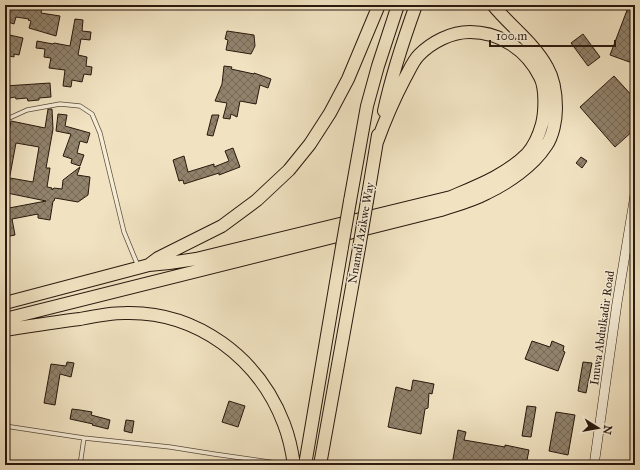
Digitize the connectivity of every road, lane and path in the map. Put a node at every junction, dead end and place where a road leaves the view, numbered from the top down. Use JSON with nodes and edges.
{"nodes":[{"id":1,"x":379,"y":5,"type":"edge"},
{"id":2,"x":398,"y":5,"type":"edge"},
{"id":3,"x":416,"y":5,"type":"edge"},
{"id":4,"x":493,"y":5,"type":"edge"},
{"id":5,"x":5,"y":120,"type":"edge"},
{"id":6,"x":377,"y":142,"type":"junction"},
{"id":7,"x":635,"y":195,"type":"edge"},
{"id":8,"x":144,"y":266,"type":"junction"},
{"id":9,"x":5,"y":303,"type":"edge"},
{"id":10,"x":5,"y":319,"type":"edge"},
{"id":11,"x":5,"y":330,"type":"edge"},
{"id":12,"x":5,"y":426,"type":"edge"},
{"id":13,"x":84,"y":438,"type":"junction"},
{"id":14,"x":80,"y":465,"type":"edge"},
{"id":15,"x":293,"y":465,"type":"edge"},
{"id":16,"x":305,"y":465,"type":"edge"},
{"id":17,"x":320,"y":465,"type":"edge"},
{"id":18,"x":594,"y":465,"type":"edge"}],
"edges":[{"from":1,"to":8,"type":"highway"},
{"from":2,"to":16,"type":"highway","name":"Nnamdi Azikwe Way","bridge":true},
{"from":3,"to":6,"type":"highway","name":"Nnamdi Azikwe Way"},
{"from":4,"to":10,"type":"highway"},
{"from":5,"to":8,"type":"lane"},
{"from":6,"to":8,"type":"highway"},
{"from":6,"to":17,"type":"highway","name":"Nnamdi Azikwe Way","bridge":true},
{"from":7,"to":18,"type":"street","name":"Inuwa Abdulkadir Road"},
{"from":8,"to":9,"type":"highway"},
{"from":11,"to":15,"type":"highway"},
{"from":12,"to":13,"type":"lane"},
{"from":13,"to":14,"type":"lane"},
{"from":13,"to":15,"type":"lane"}]}
